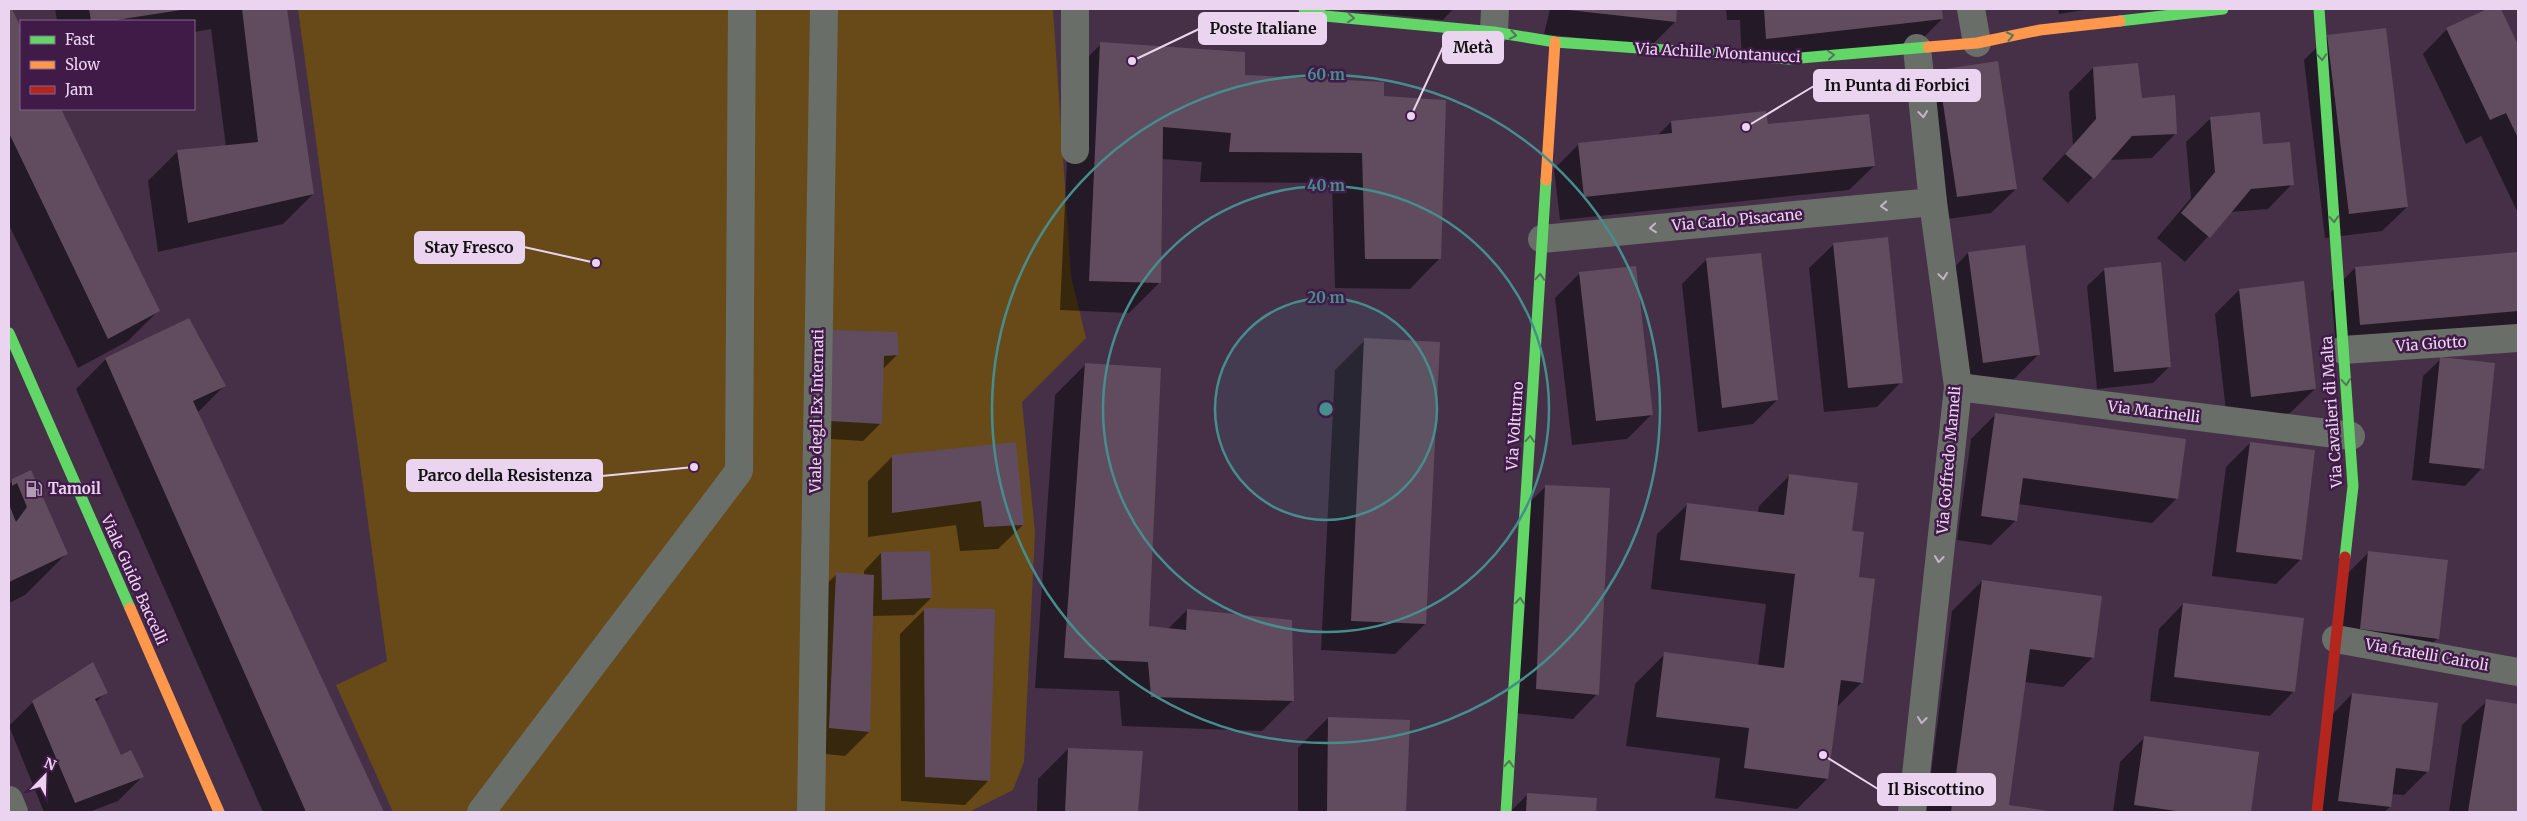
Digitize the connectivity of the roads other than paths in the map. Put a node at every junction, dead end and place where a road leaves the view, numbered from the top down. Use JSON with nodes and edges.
{"nodes":[{"id":1,"x":742,"y":9,"type":"edge"},
{"id":2,"x":824,"y":9,"type":"edge"},
{"id":3,"x":1075,"y":9,"type":"edge"},
{"id":4,"x":1971,"y":9,"type":"edge"},
{"id":5,"x":2223,"y":9,"type":"edge"},
{"id":6,"x":2319,"y":9,"type":"edge"},
{"id":7,"x":1318,"y":11,"type":"edge"},
{"id":8,"x":1495,"y":20,"type":"edge"},
{"id":9,"x":1555,"y":42,"type":"junction"},
{"id":10,"x":1977,"y":43,"type":"junction"},
{"id":11,"x":1916,"y":48,"type":"junction"},
{"id":12,"x":1075,"y":150,"type":"dead end"},
{"id":13,"x":1932,"y":202,"type":"junction"},
{"id":14,"x":1542,"y":239,"type":"junction"},
{"id":15,"x":9,"y":333,"type":"edge"},
{"id":16,"x":2518,"y":338,"type":"edge"},
{"id":17,"x":2343,"y":350,"type":"junction"},
{"id":18,"x":1958,"y":387,"type":"junction"},
{"id":19,"x":2351,"y":436,"type":"junction"},
{"id":20,"x":2336,"y":639,"type":"junction"},
{"id":21,"x":2518,"y":672,"type":"edge"},
{"id":22,"x":9,"y":800,"type":"edge"},
{"id":23,"x":14,"y":812,"type":"edge"},
{"id":24,"x":219,"y":812,"type":"edge"},
{"id":25,"x":482,"y":812,"type":"edge"},
{"id":26,"x":811,"y":812,"type":"edge"},
{"id":27,"x":1506,"y":812,"type":"edge"},
{"id":28,"x":1912,"y":812,"type":"edge"},
{"id":29,"x":2316,"y":812,"type":"edge"}],
"edges":[{"from":1,"to":25,"type":"street"},
{"from":2,"to":26,"type":"street","name":"Viale degli Ex Internati"},
{"from":3,"to":12,"type":"street"},
{"from":4,"to":10,"type":"street"},
{"from":10,"to":5,"type":"street","name":"Via Achille Montanucci","one_way":true},
{"from":6,"to":17,"type":"street","name":"Via Cavalieri di Malta","one_way":true},
{"from":7,"to":8,"type":"street","name":"Via Achille Montanucci","one_way":true},
{"from":8,"to":9,"type":"street","name":"Via Achille Montanucci","one_way":true},
{"from":9,"to":11,"type":"street","name":"Via Achille Montanucci","one_way":true},
{"from":9,"to":14,"type":"street","name":"Via Volturno"},
{"from":10,"to":11,"type":"street","name":"Via Achille Montanucci"},
{"from":11,"to":13,"type":"street","name":"Via Goffredo Mameli","one_way":true},
{"from":13,"to":14,"type":"street","name":"Via Carlo Pisacane","one_way":true},
{"from":13,"to":18,"type":"street","name":"Via Goffredo Mameli","one_way":true},
{"from":27,"to":14,"type":"street","name":"Via Volturno","one_way":true},
{"from":15,"to":24,"type":"street","name":"Viale Guido Baccelli"},
{"from":16,"to":17,"type":"street","name":"Via Giotto"},
{"from":17,"to":19,"type":"street","name":"Via Cavalieri di Malta","one_way":true},
{"from":18,"to":19,"type":"street","name":"Via Marinelli"},
{"from":18,"to":28,"type":"street","name":"Via Goffredo Mameli","one_way":true},
{"from":19,"to":20,"type":"street","name":"Via Cavalieri di Malta"},
{"from":20,"to":21,"type":"street","name":"Via fratelli Cairoli"},
{"from":20,"to":29,"type":"street","name":"Via Cavalieri di Malta"},
{"from":22,"to":23,"type":"street"}]}
